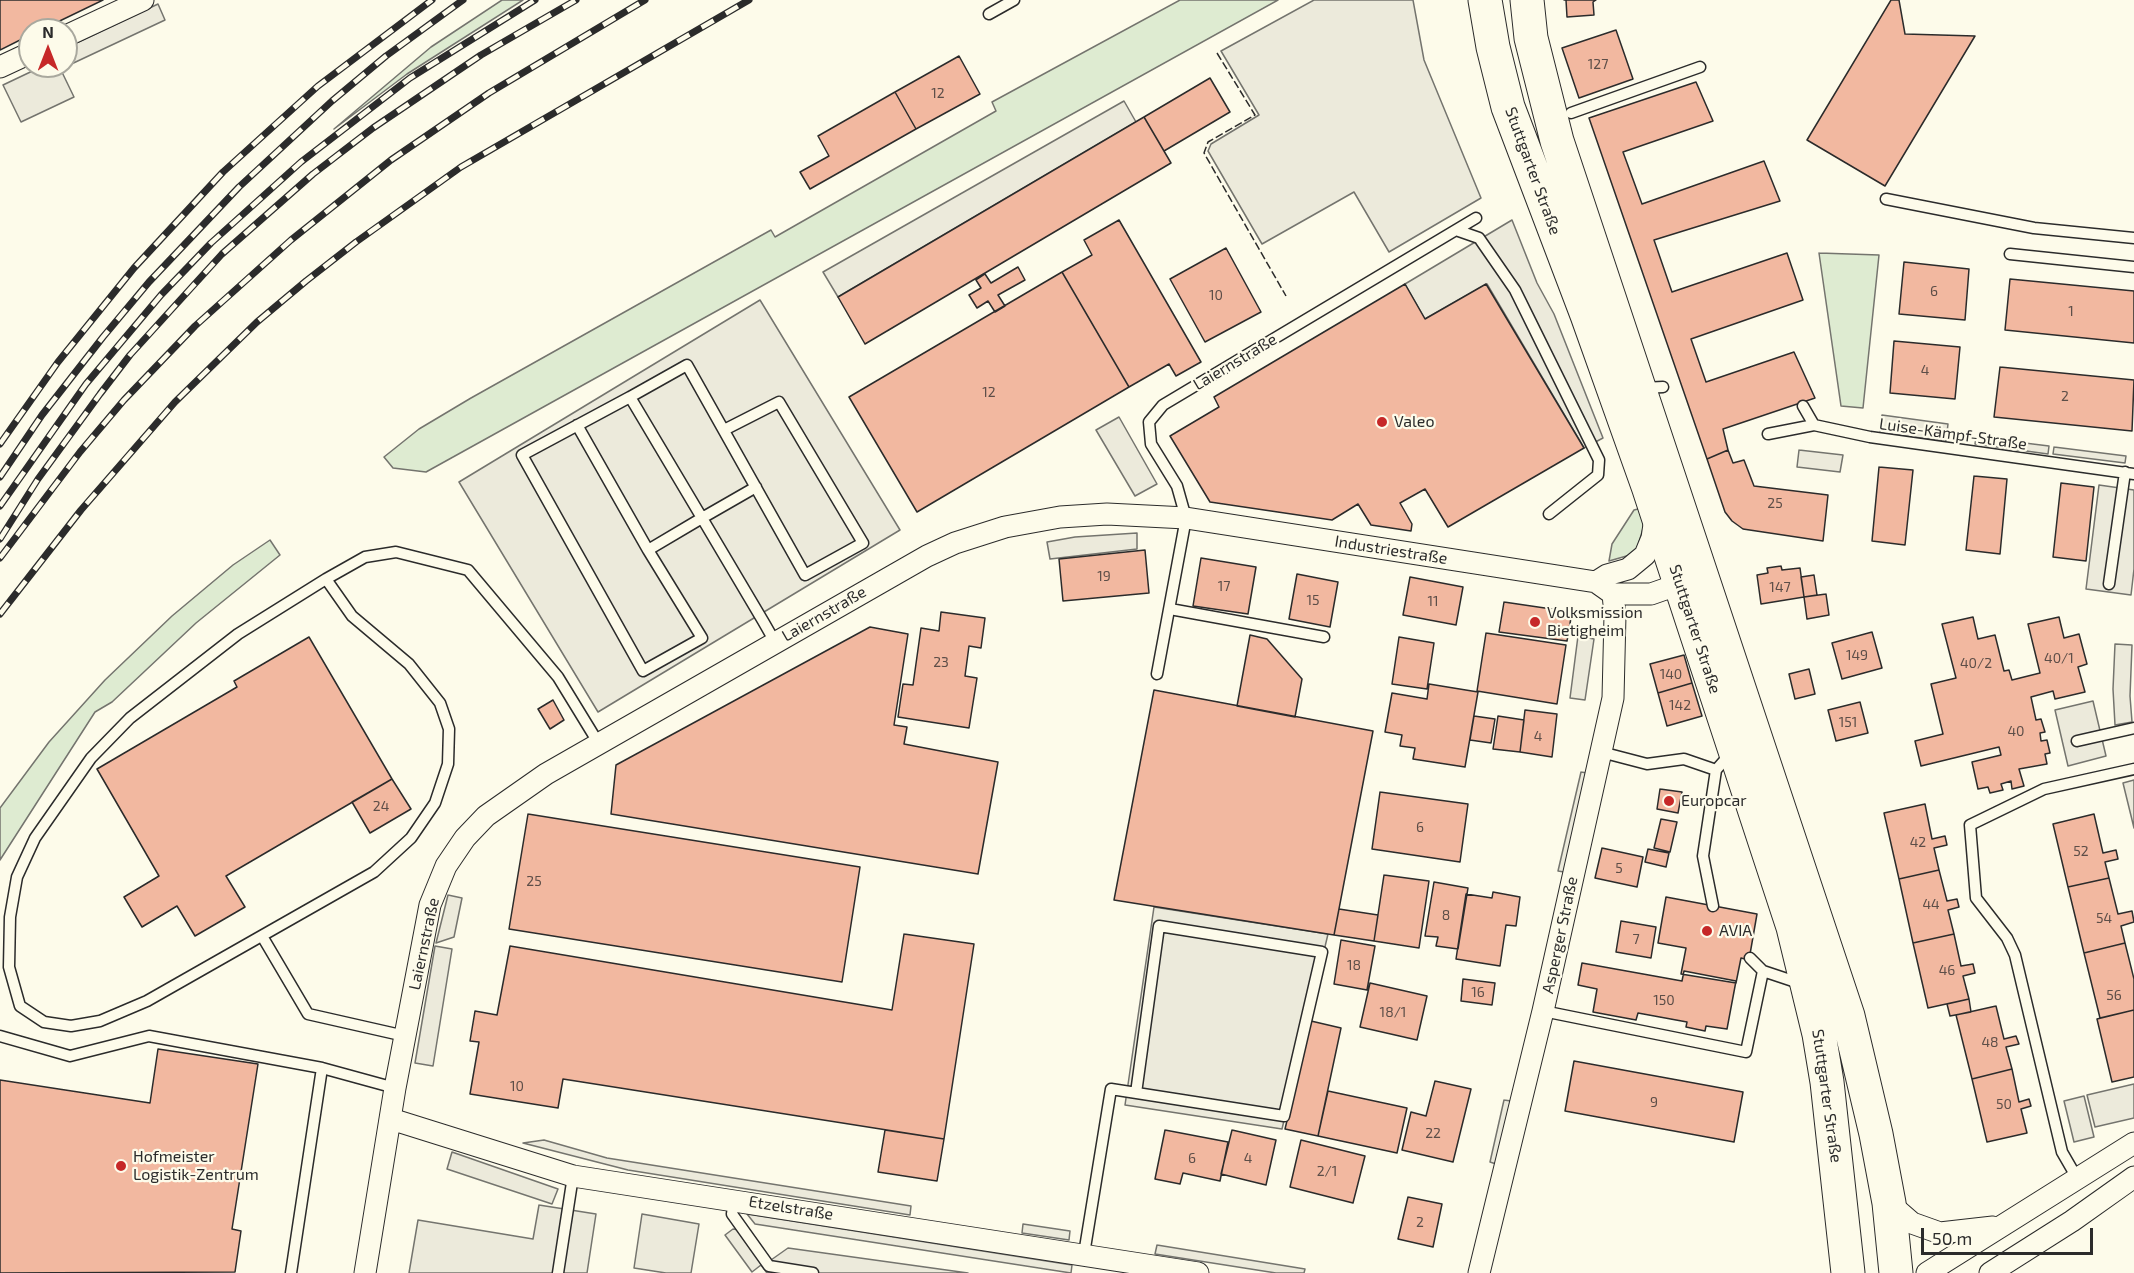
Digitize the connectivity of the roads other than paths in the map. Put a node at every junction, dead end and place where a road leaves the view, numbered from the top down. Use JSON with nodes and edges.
{"nodes":[{"id":1,"x":143,"y":0,"type":"edge"},
{"id":2,"x":1014,"y":0,"type":"edge"},
{"id":3,"x":1485,"y":0,"type":"edge"},
{"id":4,"x":1527,"y":0,"type":"edge"},
{"id":5,"x":989,"y":14,"type":"dead end"},
{"id":6,"x":78,"y":30,"type":"edge"},
{"id":7,"x":18,"y":59,"type":"edge"},
{"id":8,"x":1700,"y":67,"type":"dead end"},
{"id":9,"x":0,"y":68,"type":"edge"},
{"id":10,"x":1571,"y":113,"type":"dead end"},
{"id":11,"x":1886,"y":199,"type":"dead end"},
{"id":12,"x":1476,"y":218,"type":"dead end"},
{"id":13,"x":1456,"y":230,"type":"junction"},
{"id":14,"x":2134,"y":238,"type":"edge"},
{"id":15,"x":2010,"y":254,"type":"dead end"},
{"id":16,"x":2134,"y":267,"type":"edge"},
{"id":17,"x":630,"y":397,"type":"junction"},
{"id":18,"x":1803,"y":406,"type":"dead end"},
{"id":19,"x":577,"y":425,"type":"junction"},
{"id":20,"x":1814,"y":425,"type":"junction"},
{"id":21,"x":724,"y":430,"type":"junction"},
{"id":22,"x":1768,"y":434,"type":"dead end"},
{"id":23,"x":2129,"y":473,"type":"edge"},
{"id":24,"x":756,"y":487,"type":"junction"},
{"id":25,"x":1656,"y":512,"type":"junction"},
{"id":26,"x":1549,"y":514,"type":"dead end"},
{"id":27,"x":702,"y":518,"type":"junction"},
{"id":28,"x":1186,"y":518,"type":"junction"},
{"id":29,"x":648,"y":550,"type":"junction"},
{"id":30,"x":326,"y":579,"type":"junction"},
{"id":31,"x":1692,"y":580,"type":"junction"},
{"id":32,"x":1596,"y":582,"type":"junction"},
{"id":33,"x":2109,"y":584,"type":"dead end"},
{"id":34,"x":1613,"y":594,"type":"junction"},
{"id":35,"x":1170,"y":609,"type":"junction"},
{"id":36,"x":1324,"y":637,"type":"dead end"},
{"id":37,"x":775,"y":642,"type":"junction"},
{"id":38,"x":1157,"y":674,"type":"dead end"},
{"id":39,"x":2134,"y":728,"type":"edge"},
{"id":40,"x":2077,"y":741,"type":"dead end"},
{"id":41,"x":599,"y":744,"type":"junction"},
{"id":42,"x":1601,"y":752,"type":"junction"},
{"id":43,"x":1725,"y":759,"type":"junction"},
{"id":44,"x":2134,"y":769,"type":"edge"},
{"id":45,"x":1713,"y":906,"type":"dead end"},
{"id":46,"x":262,"y":936,"type":"junction"},
{"id":47,"x":1750,"y":958,"type":"dead end"},
{"id":48,"x":1763,"y":971,"type":"junction"},
{"id":49,"x":1808,"y":986,"type":"junction"},
{"id":50,"x":1543,"y":1011,"type":"junction"},
{"id":51,"x":0,"y":1036,"type":"edge"},
{"id":52,"x":405,"y":1036,"type":"junction"},
{"id":53,"x":322,"y":1068,"type":"junction"},
{"id":54,"x":395,"y":1088,"type":"junction"},
{"id":55,"x":1136,"y":1093,"type":"junction"},
{"id":56,"x":390,"y":1119,"type":"junction"},
{"id":57,"x":2134,"y":1143,"type":"edge"},
{"id":58,"x":573,"y":1176,"type":"junction"},
{"id":59,"x":2134,"y":1177,"type":"edge"},
{"id":60,"x":2077,"y":1178,"type":"junction"},
{"id":61,"x":734,"y":1199,"type":"junction"},
{"id":62,"x":1888,"y":1203,"type":"junction"},
{"id":63,"x":2000,"y":1226,"type":"junction"},
{"id":64,"x":1090,"y":1258,"type":"junction"},
{"id":65,"x":291,"y":1273,"type":"edge"},
{"id":66,"x":365,"y":1273,"type":"edge"},
{"id":67,"x":558,"y":1273,"type":"edge"},
{"id":68,"x":813,"y":1273,"type":"edge"},
{"id":69,"x":1198,"y":1273,"type":"edge"},
{"id":70,"x":1479,"y":1273,"type":"edge"},
{"id":71,"x":1848,"y":1273,"type":"edge"},
{"id":72,"x":1896,"y":1273,"type":"edge"},
{"id":73,"x":1927,"y":1273,"type":"edge"},
{"id":74,"x":1990,"y":1273,"type":"edge"}],
"edges":[{"from":1,"to":6,"type":"street"},
{"from":2,"to":5,"type":"lane"},
{"from":3,"to":25,"type":"main road","name":"Stuttgarter Straße"},
{"from":4,"to":31,"type":"main road","name":"Stuttgarter Straße"},
{"from":7,"to":9,"type":"street"},
{"from":8,"to":10,"type":"lane"},
{"from":11,"to":14,"type":"lane"},
{"from":12,"to":13,"type":"lane","name":"Laiernstraße"},
{"from":13,"to":26,"type":"lane"},
{"from":13,"to":28,"type":"lane","name":"Laiernstraße"},
{"from":15,"to":16,"type":"lane"},
{"from":17,"to":19,"type":"lane"},
{"from":17,"to":21,"type":"lane"},
{"from":17,"to":27,"type":"lane"},
{"from":18,"to":20,"type":"lane"},
{"from":19,"to":29,"type":"lane"},
{"from":19,"to":29,"type":"lane"},
{"from":20,"to":22,"type":"lane","name":"Luise-Kämpf-Straße"},
{"from":20,"to":23,"type":"lane","name":"Luise-Kämpf-Straße"},
{"from":21,"to":24,"type":"lane"},
{"from":21,"to":24,"type":"lane"},
{"from":23,"to":33,"type":"lane"},
{"from":24,"to":27,"type":"lane"},
{"from":25,"to":31,"type":"main road","name":"Stuttgarter Straße"},
{"from":25,"to":32,"type":"street"},
{"from":27,"to":29,"type":"lane"},
{"from":27,"to":37,"type":"lane"},
{"from":28,"to":32,"type":"street","name":"Industriestraße"},
{"from":28,"to":35,"type":"lane"},
{"from":28,"to":37,"type":"street","name":"Laiernstraße"},
{"from":30,"to":41,"type":"lane"},
{"from":30,"to":46,"type":"lane"},
{"from":30,"to":46,"type":"lane"},
{"from":31,"to":34,"type":"street"},
{"from":31,"to":43,"type":"main road","name":"Stuttgarter Straße"},
{"from":31,"to":62,"type":"main road","name":"Stuttgarter Straße"},
{"from":32,"to":34,"type":"street","name":"Industriestraße"},
{"from":34,"to":42,"type":"street","name":"Asperger Straße"},
{"from":35,"to":36,"type":"lane"},
{"from":35,"to":38,"type":"lane"},
{"from":37,"to":41,"type":"street","name":"Laiernstraße"},
{"from":39,"to":40,"type":"lane"},
{"from":41,"to":52,"type":"street","name":"Laiernstraße"},
{"from":42,"to":43,"type":"lane"},
{"from":42,"to":50,"type":"street","name":"Asperger Straße"},
{"from":43,"to":45,"type":"lane"},
{"from":43,"to":49,"type":"main road","name":"Stuttgarter Straße"},
{"from":44,"to":60,"type":"lane"},
{"from":46,"to":52,"type":"lane"},
{"from":47,"to":48,"type":"lane"},
{"from":48,"to":49,"type":"lane"},
{"from":48,"to":50,"type":"lane"},
{"from":49,"to":71,"type":"main road","name":"Stuttgarter Straße"},
{"from":50,"to":70,"type":"street","name":"Asperger Straße"},
{"from":51,"to":53,"type":"lane"},
{"from":52,"to":54,"type":"street","name":"Laiernstraße"},
{"from":53,"to":54,"type":"lane"},
{"from":53,"to":65,"type":"lane"},
{"from":54,"to":56,"type":"street","name":"Laiernstraße"},
{"from":55,"to":55,"type":"lane"},
{"from":55,"to":64,"type":"lane"},
{"from":56,"to":58,"type":"street","name":"Etzelstraße"},
{"from":56,"to":66,"type":"street","name":"Laiernstraße"},
{"from":57,"to":60,"type":"street"},
{"from":58,"to":61,"type":"street","name":"Etzelstraße"},
{"from":58,"to":67,"type":"lane"},
{"from":59,"to":74,"type":"street"},
{"from":60,"to":63,"type":"street"},
{"from":61,"to":64,"type":"street","name":"Etzelstraße"},
{"from":61,"to":68,"type":"lane"},
{"from":62,"to":63,"type":"street"},
{"from":62,"to":72,"type":"main road","name":"Stuttgarter Straße"},
{"from":63,"to":73,"type":"street"},
{"from":64,"to":69,"type":"street","name":"Etzelstraße"}]}
